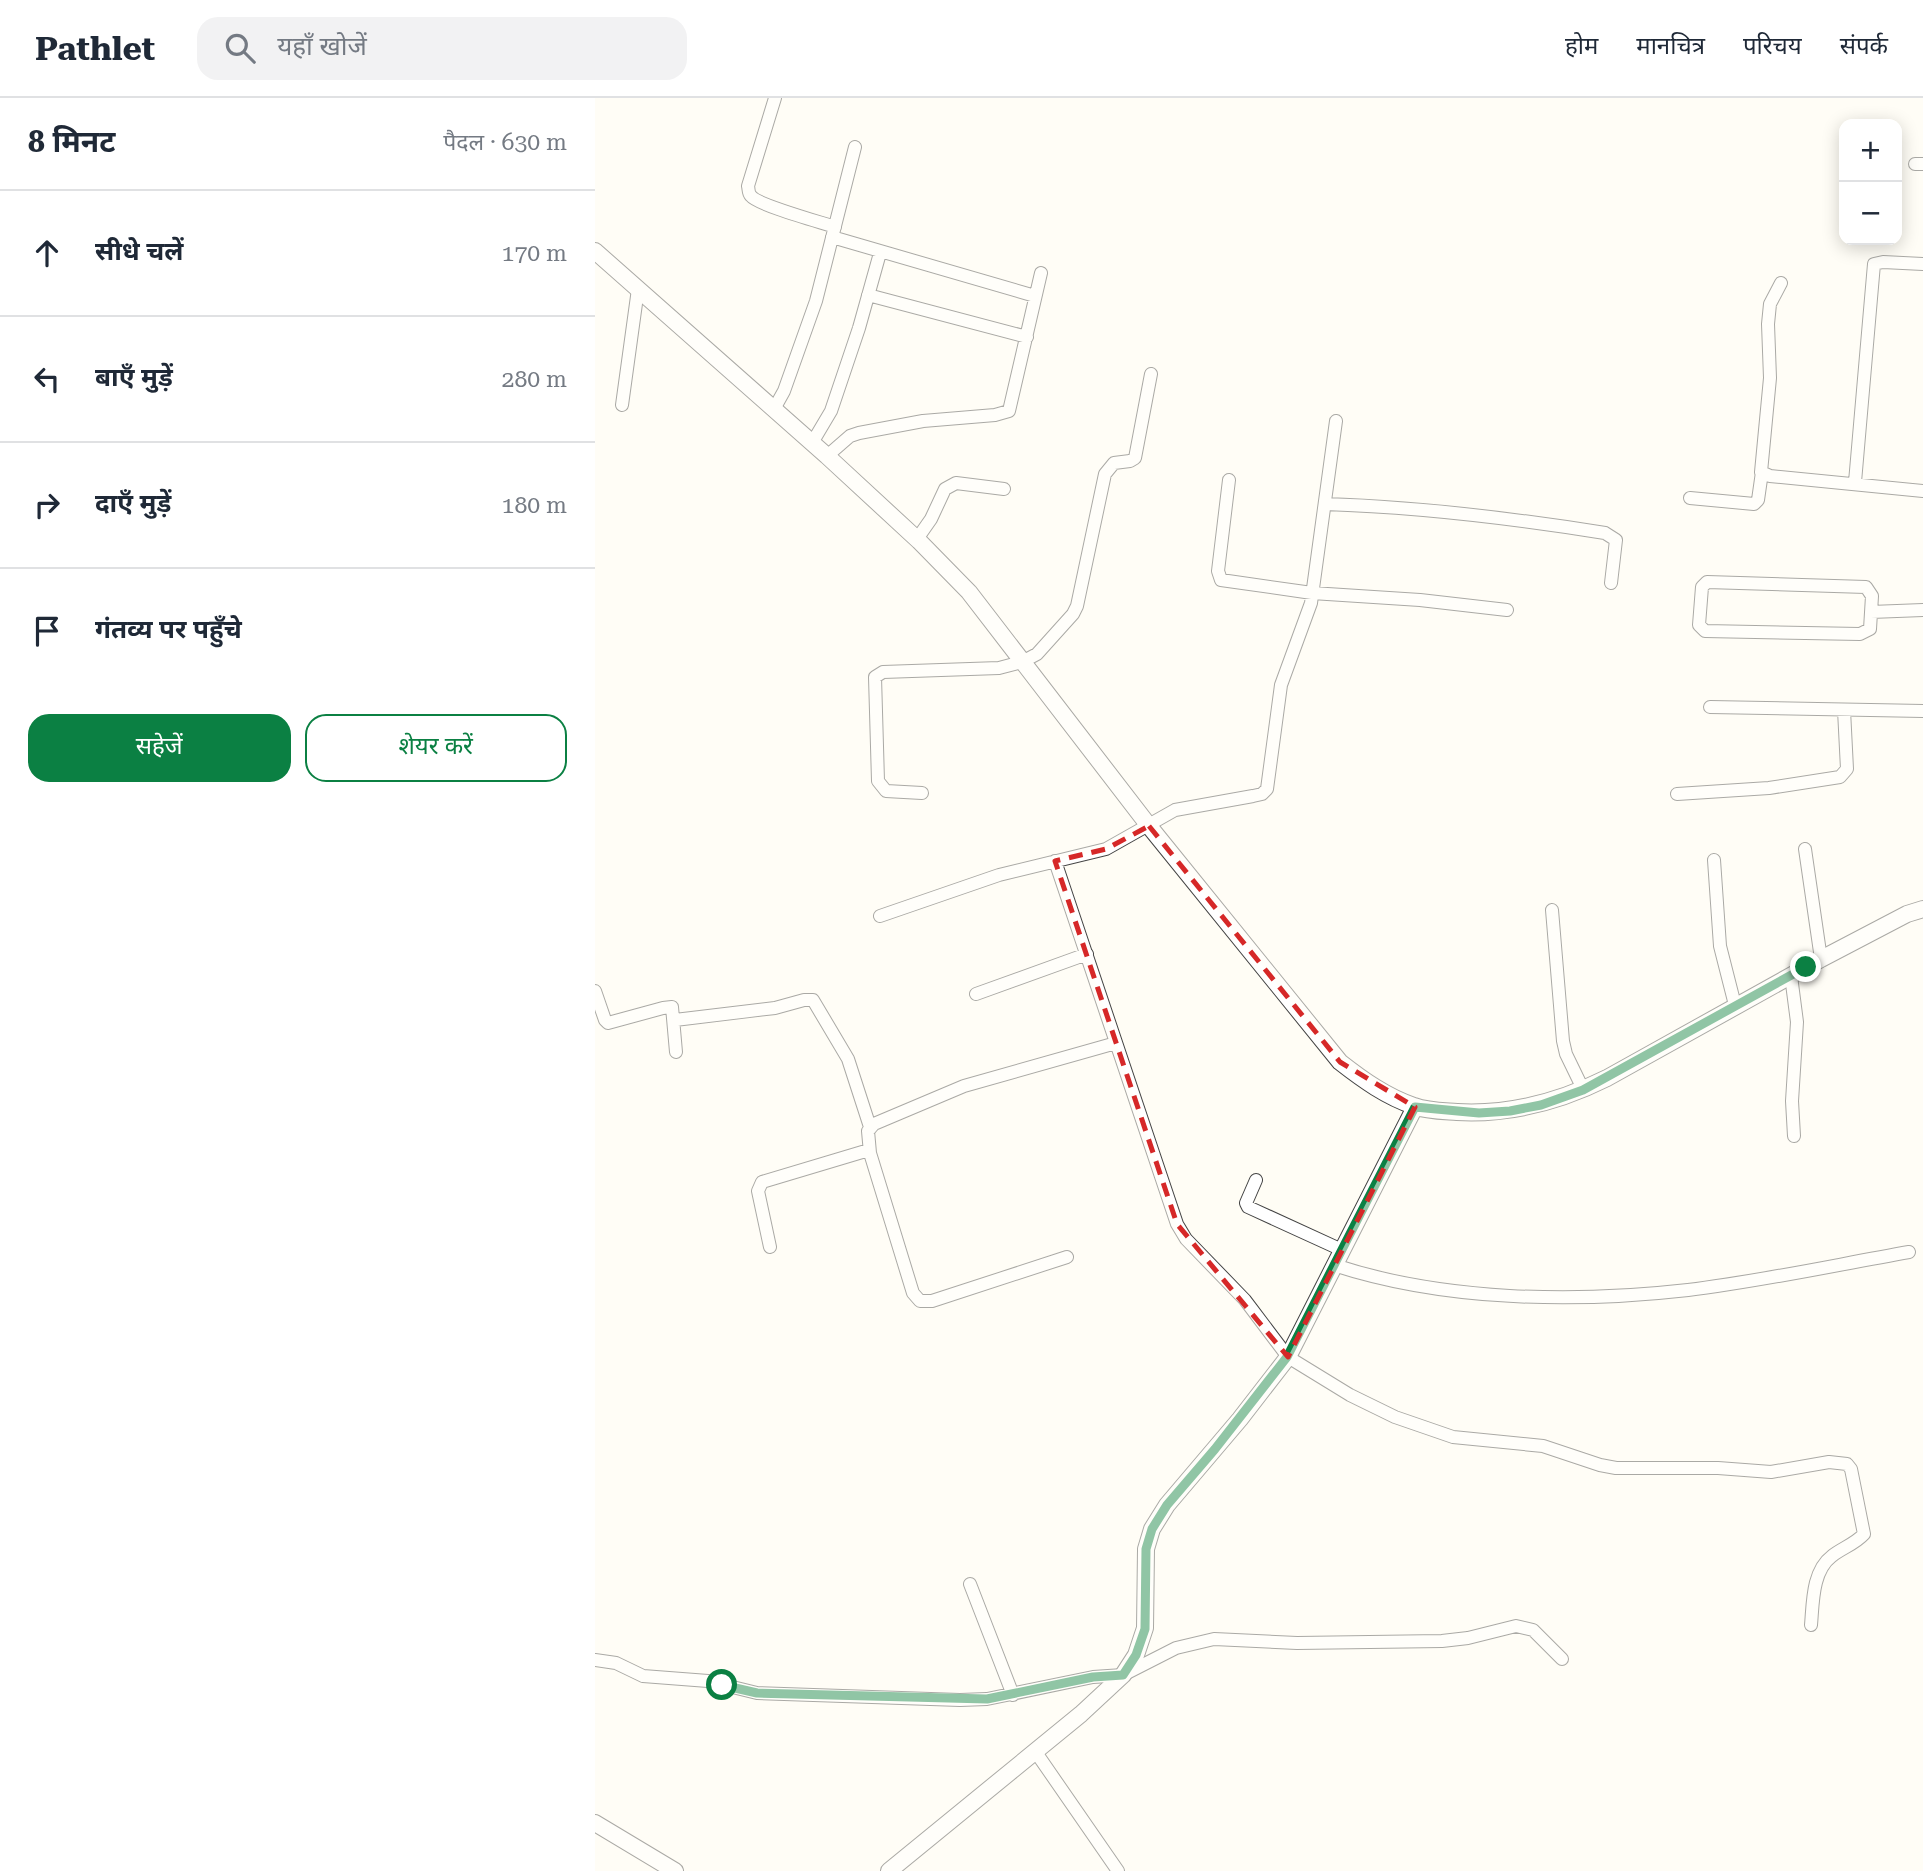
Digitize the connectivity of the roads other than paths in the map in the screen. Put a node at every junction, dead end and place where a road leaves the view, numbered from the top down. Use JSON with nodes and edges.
{"nodes":[{"id":1,"x":775,"y":98,"type":"edge"},
{"id":2,"x":855,"y":147,"type":"dead end"},
{"id":3,"x":833,"y":232,"type":"junction"},
{"id":4,"x":595,"y":251,"type":"edge"},
{"id":5,"x":880,"y":253,"type":"junction"},
{"id":6,"x":1923,"y":264,"type":"edge"},
{"id":7,"x":1041,"y":273,"type":"dead end"},
{"id":8,"x":1781,"y":283,"type":"dead end"},
{"id":9,"x":638,"y":289,"type":"junction"},
{"id":10,"x":868,"y":295,"type":"junction"},
{"id":11,"x":1035,"y":296,"type":"junction"},
{"id":12,"x":1027,"y":337,"type":"junction"},
{"id":13,"x":1151,"y":374,"type":"dead end"},
{"id":14,"x":779,"y":399,"type":"junction"},
{"id":15,"x":622,"y":405,"type":"dead end"},
{"id":16,"x":1336,"y":421,"type":"dead end"},
{"id":17,"x":818,"y":434,"type":"junction"},
{"id":18,"x":834,"y":449,"type":"junction"},
{"id":19,"x":1762,"y":472,"type":"junction"},
{"id":20,"x":1229,"y":480,"type":"dead end"},
{"id":21,"x":1855,"y":482,"type":"junction"},
{"id":22,"x":1004,"y":489,"type":"dead end"},
{"id":23,"x":1923,"y":491,"type":"edge"},
{"id":24,"x":1690,"y":498,"type":"dead end"},
{"id":25,"x":1325,"y":504,"type":"junction"},
{"id":26,"x":925,"y":528,"type":"junction"},
{"id":27,"x":1611,"y":583,"type":"dead end"},
{"id":28,"x":1312,"y":593,"type":"junction"},
{"id":29,"x":1507,"y":610,"type":"dead end"},
{"id":30,"x":1923,"y":610,"type":"edge"},
{"id":31,"x":1871,"y":612,"type":"junction"},
{"id":32,"x":1029,"y":658,"type":"junction"},
{"id":33,"x":1710,"y":707,"type":"dead end"},
{"id":34,"x":1844,"y":710,"type":"junction"},
{"id":35,"x":1923,"y":711,"type":"edge"},
{"id":36,"x":922,"y":793,"type":"dead end"},
{"id":37,"x":1677,"y":794,"type":"dead end"},
{"id":38,"x":1156,"y":822,"type":"junction"},
{"id":39,"x":1805,"y":849,"type":"dead end"},
{"id":40,"x":1714,"y":860,"type":"dead end"},
{"id":41,"x":1055,"y":861,"type":"junction"},
{"id":42,"x":1923,"y":909,"type":"edge"},
{"id":43,"x":1552,"y":910,"type":"dead end"},
{"id":44,"x":880,"y":916,"type":"dead end"},
{"id":45,"x":1819,"y":948,"type":"junction"},
{"id":46,"x":1087,"y":954,"type":"junction"},
{"id":47,"x":1791,"y":976,"type":"junction"},
{"id":48,"x":595,"y":991,"type":"edge"},
{"id":49,"x":976,"y":994,"type":"dead end"},
{"id":50,"x":1732,"y":995,"type":"junction"},
{"id":51,"x":675,"y":1020,"type":"junction"},
{"id":52,"x":1116,"y":1043,"type":"junction"},
{"id":53,"x":676,"y":1052,"type":"dead end"},
{"id":54,"x":1578,"y":1079,"type":"junction"},
{"id":55,"x":1415,"y":1107,"type":"junction"},
{"id":56,"x":870,"y":1127,"type":"junction"},
{"id":57,"x":1794,"y":1136,"type":"dead end"},
{"id":58,"x":869,"y":1150,"type":"junction"},
{"id":59,"x":1256,"y":1180,"type":"dead end"},
{"id":60,"x":770,"y":1247,"type":"dead end"},
{"id":61,"x":1342,"y":1250,"type":"junction"},
{"id":62,"x":1909,"y":1252,"type":"dead end"},
{"id":63,"x":1067,"y":1257,"type":"dead end"},
{"id":64,"x":1334,"y":1265,"type":"junction"},
{"id":65,"x":1287,"y":1357,"type":"junction"},
{"id":66,"x":970,"y":1584,"type":"dead end"},
{"id":67,"x":1811,"y":1625,"type":"dead end"},
{"id":68,"x":1562,"y":1659,"type":"dead end"},
{"id":69,"x":595,"y":1660,"type":"edge"},
{"id":70,"x":1123,"y":1675,"type":"junction"},
{"id":71,"x":1013,"y":1695,"type":"junction"},
{"id":72,"x":1035,"y":1751,"type":"junction"},
{"id":73,"x":595,"y":1823,"type":"edge"},
{"id":74,"x":675,"y":1871,"type":"edge"},
{"id":75,"x":889,"y":1871,"type":"edge"},
{"id":76,"x":1118,"y":1871,"type":"edge"}],
"edges":[{"from":1,"to":3,"type":"street"},
{"from":2,"to":3,"type":"street"},
{"from":3,"to":5,"type":"street"},
{"from":3,"to":14,"type":"street"},
{"from":4,"to":9,"type":"street"},
{"from":5,"to":10,"type":"street"},
{"from":5,"to":11,"type":"street"},
{"from":6,"to":21,"type":"street"},
{"from":7,"to":11,"type":"street"},
{"from":8,"to":19,"type":"street"},
{"from":9,"to":14,"type":"street"},
{"from":9,"to":15,"type":"street"},
{"from":10,"to":12,"type":"street"},
{"from":10,"to":17,"type":"street"},
{"from":11,"to":12,"type":"street"},
{"from":12,"to":18,"type":"street"},
{"from":13,"to":32,"type":"street"},
{"from":14,"to":17,"type":"street"},
{"from":16,"to":25,"type":"street"},
{"from":17,"to":18,"type":"street"},
{"from":18,"to":26,"type":"street"},
{"from":19,"to":21,"type":"street"},
{"from":19,"to":24,"type":"street"},
{"from":20,"to":28,"type":"street"},
{"from":21,"to":23,"type":"street"},
{"from":22,"to":26,"type":"street"},
{"from":25,"to":27,"type":"street"},
{"from":25,"to":28,"type":"street"},
{"from":26,"to":32,"type":"street"},
{"from":28,"to":29,"type":"street"},
{"from":28,"to":38,"type":"street"},
{"from":30,"to":31,"type":"street"},
{"from":31,"to":31,"type":"street"},
{"from":32,"to":36,"type":"street"},
{"from":32,"to":38,"type":"street"},
{"from":33,"to":34,"type":"street"},
{"from":34,"to":35,"type":"street"},
{"from":34,"to":37,"type":"street"},
{"from":38,"to":41,"type":"street"},
{"from":38,"to":55,"type":"street"},
{"from":39,"to":45,"type":"street"},
{"from":40,"to":50,"type":"street"},
{"from":41,"to":44,"type":"street"},
{"from":41,"to":46,"type":"street"},
{"from":42,"to":45,"type":"street"},
{"from":43,"to":54,"type":"street"},
{"from":45,"to":47,"type":"street"},
{"from":46,"to":49,"type":"street"},
{"from":46,"to":52,"type":"street"},
{"from":47,"to":50,"type":"street"},
{"from":47,"to":57,"type":"street"},
{"from":48,"to":51,"type":"street"},
{"from":50,"to":54,"type":"street"},
{"from":51,"to":53,"type":"street"},
{"from":51,"to":56,"type":"street"},
{"from":52,"to":56,"type":"street"},
{"from":52,"to":65,"type":"street"},
{"from":54,"to":55,"type":"street"},
{"from":55,"to":61,"type":"street"},
{"from":56,"to":58,"type":"street"},
{"from":58,"to":60,"type":"street"},
{"from":58,"to":63,"type":"street"},
{"from":59,"to":61,"type":"street"},
{"from":61,"to":64,"type":"street"},
{"from":62,"to":64,"type":"street"},
{"from":64,"to":65,"type":"street"},
{"from":65,"to":67,"type":"street"},
{"from":65,"to":70,"type":"street"},
{"from":66,"to":71,"type":"street"},
{"from":68,"to":70,"type":"street"},
{"from":69,"to":71,"type":"street"},
{"from":70,"to":71,"type":"street"},
{"from":70,"to":72,"type":"street"},
{"from":72,"to":75,"type":"street"},
{"from":72,"to":76,"type":"street"},
{"from":73,"to":74,"type":"street"}]}
